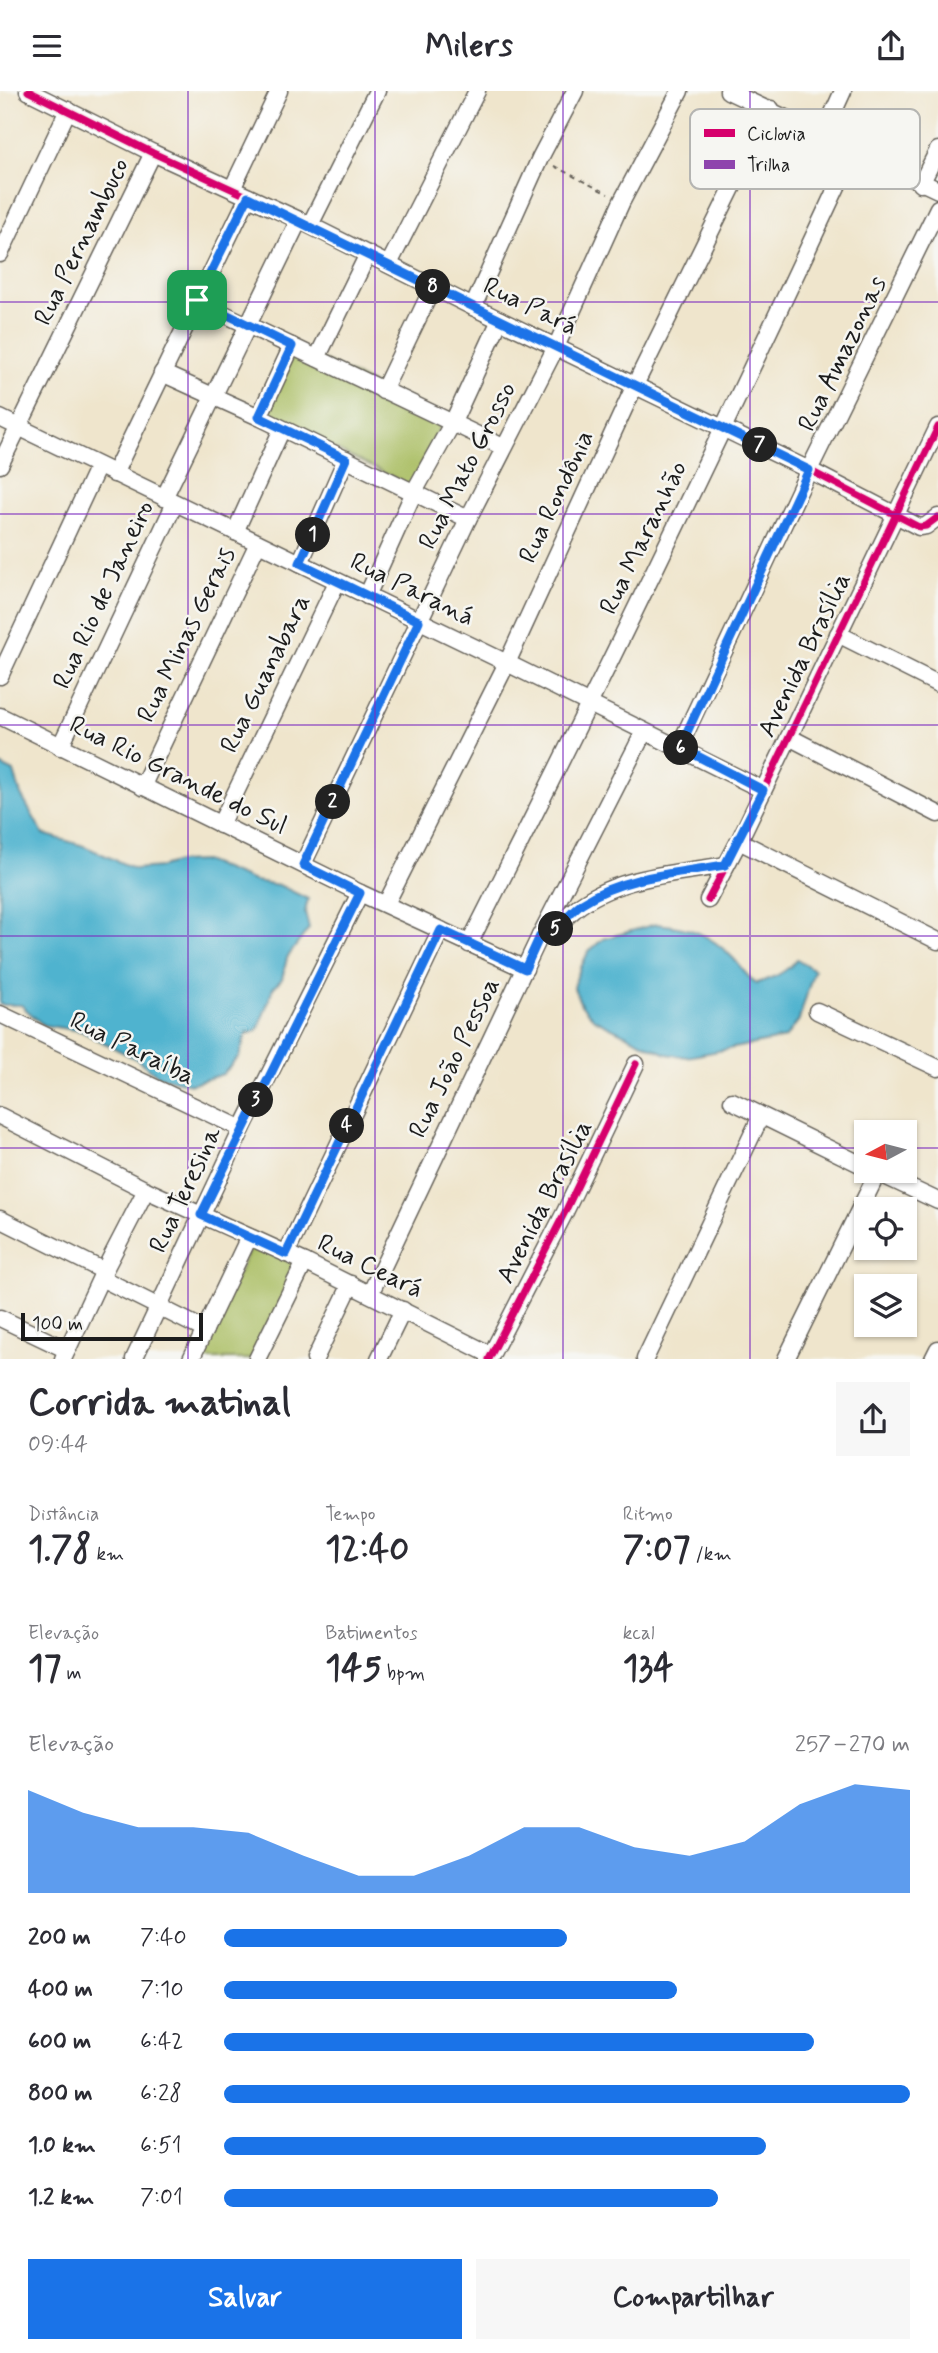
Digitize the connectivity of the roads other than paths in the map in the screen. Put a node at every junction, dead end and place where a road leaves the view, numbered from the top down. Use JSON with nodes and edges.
{"nodes":[{"id":1,"x":28,"y":91,"type":"edge"},
{"id":2,"x":279,"y":91,"type":"edge"},
{"id":3,"x":377,"y":91,"type":"edge"},
{"id":4,"x":477,"y":91,"type":"edge"},
{"id":5,"x":575,"y":91,"type":"edge"},
{"id":6,"x":680,"y":91,"type":"edge"},
{"id":7,"x":728,"y":91,"type":"edge"},
{"id":8,"x":844,"y":91,"type":"edge"},
{"id":9,"x":771,"y":109,"type":"edge"},
{"id":10,"x":835,"y":109,"type":"edge"},
{"id":11,"x":68,"y":110,"type":"junction"},
{"id":12,"x":938,"y":150,"type":"edge"},
{"id":13,"x":153,"y":153,"type":"junction"},
{"id":14,"x":921,"y":184,"type":"joint"},
{"id":15,"x":232,"y":189,"type":"junction"},
{"id":16,"x":732,"y":189,"type":"edge"},
{"id":17,"x":836,"y":189,"type":"edge"},
{"id":18,"x":938,"y":190,"type":"edge"},
{"id":19,"x":248,"y":197,"type":"junction"},
{"id":20,"x":938,"y":208,"type":"edge"},
{"id":21,"x":305,"y":223,"type":"junction"},
{"id":22,"x":0,"y":254,"type":"edge"},
{"id":23,"x":368,"y":254,"type":"junction"},
{"id":24,"x":389,"y":264,"type":"junction"},
{"id":25,"x":433,"y":287,"type":"junction"},
{"id":26,"x":197,"y":300,"type":"junction"},
{"id":27,"x":473,"y":307,"type":"junction"},
{"id":28,"x":500,"y":320,"type":"junction"},
{"id":29,"x":249,"y":324,"type":"junction"},
{"id":30,"x":292,"y":346,"type":"junction"},
{"id":31,"x":556,"y":347,"type":"junction"},
{"id":32,"x":317,"y":358,"type":"junction"},
{"id":33,"x":162,"y":373,"type":"junction"},
{"id":34,"x":635,"y":385,"type":"junction"},
{"id":35,"x":383,"y":391,"type":"junction"},
{"id":36,"x":213,"y":397,"type":"junction"},
{"id":37,"x":259,"y":417,"type":"junction"},
{"id":38,"x":0,"y":418,"type":"edge"},
{"id":39,"x":453,"y":422,"type":"junction"},
{"id":40,"x":20,"y":427,"type":"junction"},
{"id":41,"x":938,"y":427,"type":"edge"},
{"id":42,"x":724,"y":428,"type":"junction"},
{"id":43,"x":282,"y":429,"type":"junction"},
{"id":44,"x":503,"y":447,"type":"junction"},
{"id":45,"x":346,"y":459,"type":"junction"},
{"id":46,"x":0,"y":465,"type":"edge"},
{"id":47,"x":97,"y":465,"type":"junction"},
{"id":48,"x":809,"y":470,"type":"junction"},
{"id":49,"x":114,"y":474,"type":"junction"},
{"id":50,"x":414,"y":492,"type":"junction"},
{"id":51,"x":169,"y":501,"type":"junction"},
{"id":52,"x":896,"y":514,"type":"junction"},
{"id":53,"x":938,"y":517,"type":"edge"},
{"id":54,"x":468,"y":519,"type":"junction"},
{"id":55,"x":235,"y":532,"type":"junction"},
{"id":56,"x":258,"y":543,"type":"junction"},
{"id":57,"x":300,"y":563,"type":"junction"},
{"id":58,"x":337,"y":582,"type":"junction"},
{"id":59,"x":367,"y":596,"type":"junction"},
{"id":60,"x":419,"y":621,"type":"junction"},
{"id":61,"x":838,"y":634,"type":"junction"},
{"id":62,"x":507,"y":663,"type":"junction"},
{"id":63,"x":0,"y":676,"type":"edge"},
{"id":64,"x":938,"y":684,"type":"edge"},
{"id":65,"x":590,"y":705,"type":"junction"},
{"id":66,"x":0,"y":716,"type":"edge"},
{"id":67,"x":645,"y":732,"type":"junction"},
{"id":68,"x":789,"y":737,"type":"junction"},
{"id":69,"x":60,"y":747,"type":"junction"},
{"id":70,"x":680,"y":747,"type":"junction"},
{"id":71,"x":142,"y":786,"type":"junction"},
{"id":72,"x":763,"y":790,"type":"junction"},
{"id":73,"x":938,"y":814,"type":"edge"},
{"id":74,"x":220,"y":825,"type":"junction"},
{"id":75,"x":738,"y":841,"type":"junction"},
{"id":76,"x":303,"y":865,"type":"junction"},
{"id":77,"x":725,"y":865,"type":"junction"},
{"id":78,"x":360,"y":893,"type":"junction"},
{"id":79,"x":708,"y":900,"type":"dead end"},
{"id":80,"x":386,"y":904,"type":"junction"},
{"id":81,"x":441,"y":930,"type":"junction"},
{"id":82,"x":540,"y":936,"type":"junction"},
{"id":83,"x":938,"y":941,"type":"edge"},
{"id":84,"x":469,"y":944,"type":"junction"},
{"id":85,"x":525,"y":969,"type":"junction"},
{"id":86,"x":817,"y":1011,"type":"dead end"},
{"id":87,"x":0,"y":1014,"type":"edge"},
{"id":88,"x":636,"y":1064,"type":"dead end"},
{"id":89,"x":938,"y":1068,"type":"edge"},
{"id":90,"x":732,"y":1101,"type":"dead end"},
{"id":91,"x":0,"y":1116,"type":"edge"},
{"id":92,"x":761,"y":1116,"type":"junction"},
{"id":93,"x":242,"y":1129,"type":"junction"},
{"id":94,"x":854,"y":1161,"type":"edge"},
{"id":95,"x":867,"y":1183,"type":"edge"},
{"id":96,"x":900,"y":1183,"type":"edge"},
{"id":97,"x":146,"y":1190,"type":"junction"},
{"id":98,"x":938,"y":1201,"type":"edge"},
{"id":99,"x":201,"y":1215,"type":"junction"},
{"id":100,"x":0,"y":1219,"type":"edge"},
{"id":101,"x":249,"y":1237,"type":"junction"},
{"id":102,"x":286,"y":1254,"type":"junction"},
{"id":103,"x":304,"y":1262,"type":"junction"},
{"id":104,"x":102,"y":1275,"type":"junction"},
{"id":105,"x":351,"y":1284,"type":"junction"},
{"id":106,"x":369,"y":1294,"type":"junction"},
{"id":107,"x":157,"y":1307,"type":"junction"},
{"id":108,"x":402,"y":1310,"type":"junction"},
{"id":109,"x":0,"y":1318,"type":"edge"},
{"id":110,"x":205,"y":1330,"type":"junction"},
{"id":111,"x":938,"y":1349,"type":"edge"},
{"id":112,"x":65,"y":1357,"type":"edge"},
{"id":113,"x":490,"y":1357,"type":"edge"},
{"id":114,"x":259,"y":1358,"type":"edge"},
{"id":115,"x":134,"y":1359,"type":"edge"},
{"id":116,"x":191,"y":1359,"type":"edge"},
{"id":117,"x":316,"y":1359,"type":"edge"},
{"id":118,"x":379,"y":1359,"type":"edge"},
{"id":119,"x":645,"y":1359,"type":"edge"},
{"id":120,"x":786,"y":1359,"type":"edge"},
{"id":121,"x":933,"y":1359,"type":"edge"}],
"edges":[{"from":1,"to":11,"type":"street","name":"Rua Pará"},
{"from":2,"to":15,"type":"street"},
{"from":3,"to":21,"type":"street","name":"Rua Rio de Janeiro"},
{"from":4,"to":24,"type":"street"},
{"from":5,"to":27,"type":"street"},
{"from":6,"to":31,"type":"street","name":"Rua Mato Grosso"},
{"from":7,"to":9,"type":"street"},
{"from":8,"to":10,"type":"street"},
{"from":11,"to":13,"type":"street","name":"Rua Pará"},
{"from":11,"to":22,"type":"street"},
{"from":12,"to":14,"type":"street"},
{"from":13,"to":15,"type":"street","name":"Rua Pará"},
{"from":13,"to":40,"type":"street","name":"Rua Pernambuco"},
{"from":14,"to":18,"type":"street"},
{"from":15,"to":19,"type":"street","name":"Rua Pará"},
{"from":16,"to":34,"type":"street","name":"Rua Rondônia"},
{"from":17,"to":42,"type":"street","name":"Rua Maranhão"},
{"from":19,"to":21,"type":"street","name":"Rua Pará"},
{"from":19,"to":26,"type":"street"},
{"from":20,"to":48,"type":"street","name":"Rua Amazonas"},
{"from":21,"to":23,"type":"street","name":"Rua Pará"},
{"from":21,"to":29,"type":"street","name":"Rua Rio de Janeiro"},
{"from":23,"to":24,"type":"street","name":"Rua Pará"},
{"from":23,"to":32,"type":"street"},
{"from":24,"to":25,"type":"street","name":"Rua Pará"},
{"from":25,"to":27,"type":"street","name":"Rua Pará"},
{"from":25,"to":35,"type":"street"},
{"from":26,"to":29,"type":"street"},
{"from":26,"to":33,"type":"street"},
{"from":27,"to":28,"type":"street","name":"Rua Pará"},
{"from":28,"to":31,"type":"street","name":"Rua Pará"},
{"from":28,"to":39,"type":"street"},
{"from":29,"to":30,"type":"street"},
{"from":29,"to":36,"type":"street","name":"Rua Rio de Janeiro"},
{"from":30,"to":32,"type":"street"},
{"from":30,"to":37,"type":"street"},
{"from":31,"to":34,"type":"street","name":"Rua Pará"},
{"from":31,"to":44,"type":"street","name":"Rua Mato Grosso"},
{"from":32,"to":35,"type":"street"},
{"from":33,"to":36,"type":"street"},
{"from":33,"to":49,"type":"street"},
{"from":34,"to":42,"type":"street","name":"Rua Pará"},
{"from":34,"to":62,"type":"street","name":"Rua Rondônia"},
{"from":35,"to":39,"type":"street"},
{"from":36,"to":37,"type":"street"},
{"from":36,"to":51,"type":"street","name":"Rua Rio de Janeiro"},
{"from":37,"to":43,"type":"street"},
{"from":38,"to":40,"type":"street","name":"Rua Paraná"},
{"from":39,"to":44,"type":"street"},
{"from":39,"to":50,"type":"street"},
{"from":40,"to":46,"type":"street","name":"Rua Pernambuco"},
{"from":40,"to":47,"type":"street","name":"Rua Paraná"},
{"from":41,"to":52,"type":"street","name":"Avenida Brasília"},
{"from":42,"to":48,"type":"street","name":"Rua Pará"},
{"from":42,"to":65,"type":"street","name":"Rua Maranhão"},
{"from":43,"to":45,"type":"street"},
{"from":43,"to":55,"type":"street"},
{"from":44,"to":54,"type":"street","name":"Rua Mato Grosso"},
{"from":45,"to":50,"type":"street"},
{"from":45,"to":57,"type":"street"},
{"from":47,"to":49,"type":"street","name":"Rua Paraná"},
{"from":47,"to":63,"type":"street"},
{"from":48,"to":52,"type":"street","name":"Rua Pará"},
{"from":48,"to":70,"type":"street","name":"Rua Amazonas"},
{"from":49,"to":51,"type":"street","name":"Rua Paraná"},
{"from":50,"to":54,"type":"street"},
{"from":50,"to":59,"type":"street"},
{"from":51,"to":55,"type":"street","name":"Rua Paraná"},
{"from":51,"to":69,"type":"street","name":"Rua Rio de Janeiro"},
{"from":52,"to":53,"type":"street","name":"Rua Pará"},
{"from":52,"to":61,"type":"street","name":"Avenida Brasília"},
{"from":54,"to":60,"type":"street","name":"Rua Mato Grosso"},
{"from":55,"to":56,"type":"street","name":"Rua Paraná"},
{"from":56,"to":57,"type":"street","name":"Rua Paraná"},
{"from":56,"to":71,"type":"street","name":"Rua Minas Gerais"},
{"from":57,"to":58,"type":"street","name":"Rua Paraná"},
{"from":58,"to":59,"type":"street","name":"Rua Paraná"},
{"from":58,"to":74,"type":"street","name":"Rua Guanabara"},
{"from":59,"to":60,"type":"street","name":"Rua Paraná"},
{"from":60,"to":62,"type":"street","name":"Rua Paraná"},
{"from":60,"to":76,"type":"street","name":"Rua Mato Grosso"},
{"from":61,"to":64,"type":"street"},
{"from":61,"to":68,"type":"street","name":"Avenida Brasília"},
{"from":62,"to":65,"type":"street","name":"Rua Paraná"},
{"from":62,"to":80,"type":"street","name":"Rua Rondônia"},
{"from":65,"to":67,"type":"street","name":"Rua Paraná"},
{"from":65,"to":84,"type":"street","name":"Rua Maranhão"},
{"from":66,"to":69,"type":"street","name":"Rua Rio Grande do Sul"},
{"from":67,"to":70,"type":"street","name":"Rua Paraná"},
{"from":67,"to":82,"type":"street","name":"Rua João Pessoa"},
{"from":68,"to":72,"type":"street","name":"Avenida Brasília"},
{"from":68,"to":73,"type":"street"},
{"from":69,"to":71,"type":"street","name":"Rua Rio Grande do Sul"},
{"from":70,"to":72,"type":"street","name":"Rua Paraná"},
{"from":71,"to":74,"type":"street","name":"Rua Rio Grande do Sul"},
{"from":72,"to":75,"type":"street","name":"Avenida Brasília"},
{"from":74,"to":76,"type":"street","name":"Rua Rio Grande do Sul"},
{"from":75,"to":77,"type":"street","name":"Avenida Brasília"},
{"from":75,"to":83,"type":"street"},
{"from":76,"to":78,"type":"street","name":"Rua Rio Grande do Sul"},
{"from":77,"to":79,"type":"street","name":"Avenida Brasília"},
{"from":77,"to":82,"type":"street"},
{"from":78,"to":80,"type":"street","name":"Rua Rio Grande do Sul"},
{"from":78,"to":93,"type":"street","name":"Rua Teresina"},
{"from":80,"to":81,"type":"street","name":"Rua Rio Grande do Sul"},
{"from":81,"to":84,"type":"street","name":"Rua Rio Grande do Sul"},
{"from":81,"to":102,"type":"street"},
{"from":82,"to":85,"type":"street","name":"Rua João Pessoa"},
{"from":84,"to":85,"type":"street","name":"Rua Rio Grande do Sul"},
{"from":85,"to":106,"type":"street","name":"Rua João Pessoa"},
{"from":86,"to":89,"type":"street"},
{"from":87,"to":93,"type":"street","name":"Rua Paraíba"},
{"from":88,"to":113,"type":"street","name":"Avenida Brasília"},
{"from":90,"to":92,"type":"street"},
{"from":91,"to":97,"type":"street","name":"Rua Ceará"},
{"from":92,"to":94,"type":"street"},
{"from":92,"to":119,"type":"street"},
{"from":93,"to":99,"type":"street","name":"Rua Teresina"},
{"from":95,"to":120,"type":"street"},
{"from":96,"to":98,"type":"street"},
{"from":97,"to":99,"type":"street","name":"Rua Ceará"},
{"from":97,"to":104,"type":"street"},
{"from":99,"to":101,"type":"street","name":"Rua Ceará"},
{"from":99,"to":107,"type":"street","name":"Rua Teresina"},
{"from":100,"to":104,"type":"street"},
{"from":101,"to":102,"type":"street","name":"Rua Ceará"},
{"from":101,"to":110,"type":"street"},
{"from":102,"to":103,"type":"street","name":"Rua Ceará"},
{"from":103,"to":105,"type":"street","name":"Rua Ceará"},
{"from":103,"to":114,"type":"street"},
{"from":104,"to":107,"type":"street"},
{"from":104,"to":112,"type":"street"},
{"from":105,"to":106,"type":"street","name":"Rua Ceará"},
{"from":105,"to":117,"type":"street"},
{"from":106,"to":108,"type":"street","name":"Rua Ceará"},
{"from":107,"to":110,"type":"street"},
{"from":107,"to":115,"type":"street","name":"Rua Teresina"},
{"from":108,"to":113,"type":"street","name":"Rua Ceará"},
{"from":108,"to":118,"type":"street"},
{"from":109,"to":112,"type":"street"},
{"from":110,"to":116,"type":"street"},
{"from":111,"to":121,"type":"street"}]}
